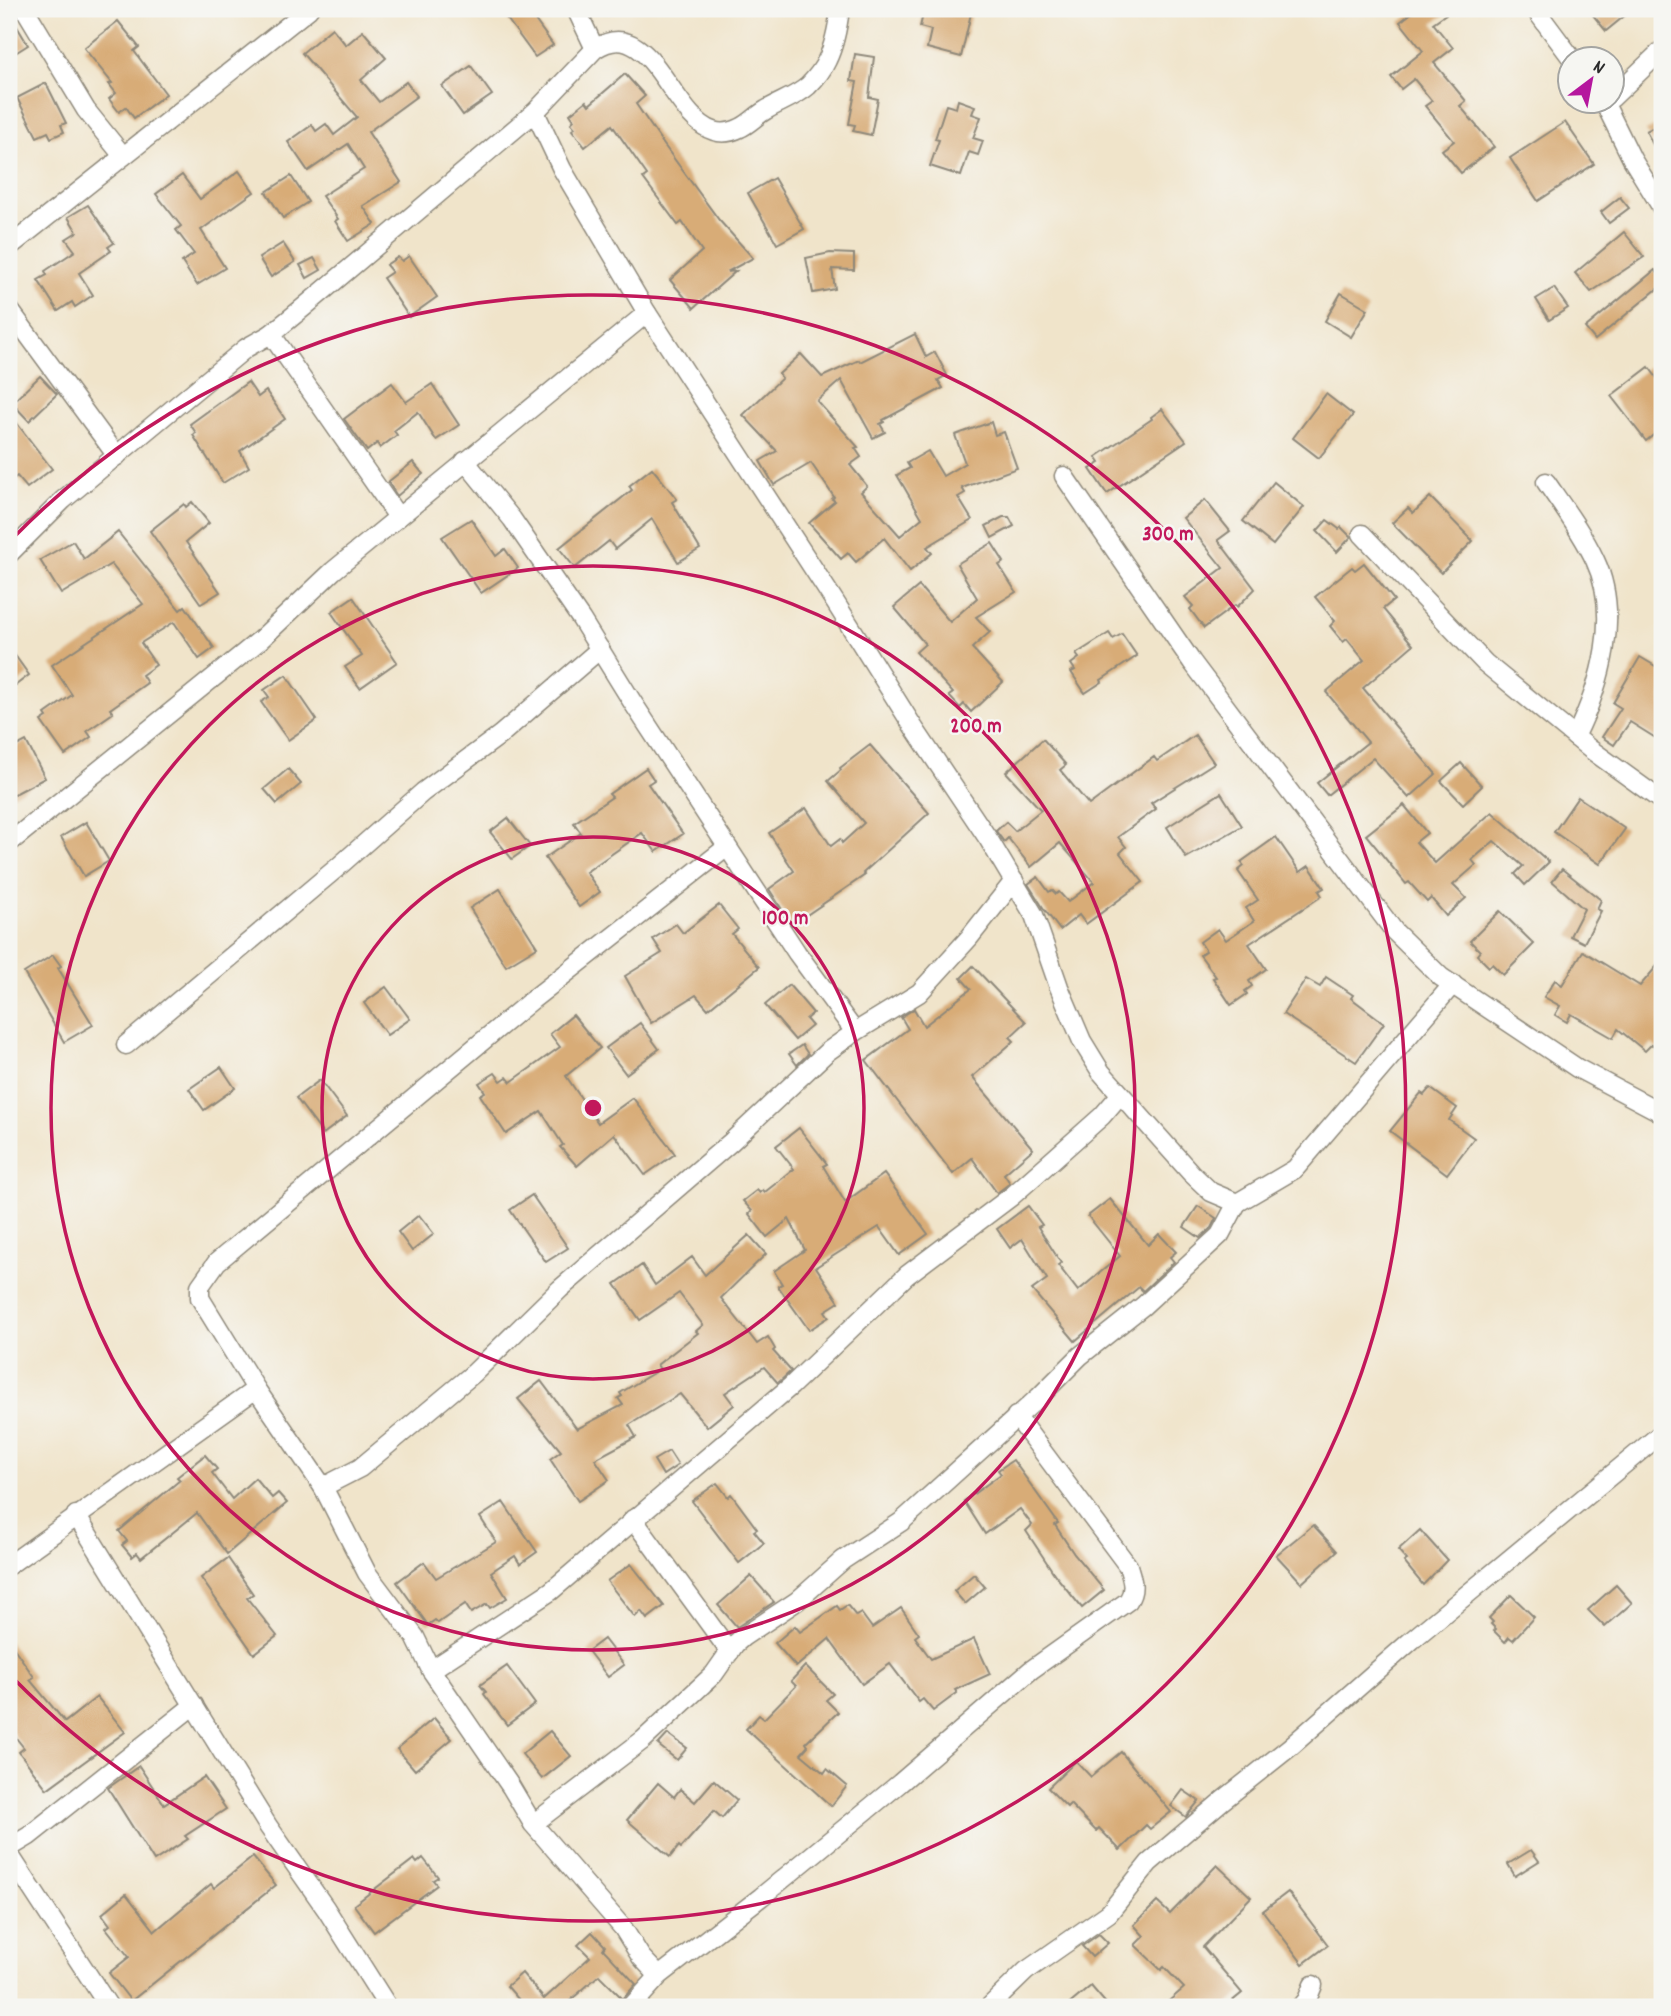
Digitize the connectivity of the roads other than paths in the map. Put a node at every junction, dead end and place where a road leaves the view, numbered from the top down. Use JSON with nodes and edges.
{"nodes":[{"id":1,"x":25,"y":9,"type":"edge"},
{"id":2,"x":576,"y":9,"type":"edge"},
{"id":3,"x":840,"y":9,"type":"edge"},
{"id":4,"x":1535,"y":9,"type":"edge"},
{"id":5,"x":306,"y":10,"type":"edge"},
{"id":6,"x":1563,"y":46,"type":"edge"},
{"id":7,"x":595,"y":49,"type":"junction"},
{"id":8,"x":1662,"y":50,"type":"edge"},
{"id":9,"x":1626,"y":83,"type":"edge"},
{"id":10,"x":535,"y":112,"type":"junction"},
{"id":11,"x":1613,"y":116,"type":"edge"},
{"id":12,"x":123,"y":156,"type":"junction"},
{"id":13,"x":1662,"y":208,"type":"edge"},
{"id":14,"x":9,"y":247,"type":"edge"},
{"id":15,"x":9,"y":309,"type":"edge"},
{"id":16,"x":647,"y":313,"type":"junction"},
{"id":17,"x":271,"y":334,"type":"junction"},
{"id":18,"x":117,"y":456,"type":"junction"},
{"id":19,"x":465,"y":461,"type":"junction"},
{"id":20,"x":1064,"y":475,"type":"dead end"},
{"id":21,"x":1546,"y":482,"type":"dead end"},
{"id":22,"x":398,"y":517,"type":"junction"},
{"id":23,"x":1363,"y":534,"type":"dead end"},
{"id":24,"x":9,"y":554,"type":"edge"},
{"id":25,"x":600,"y":649,"type":"junction"},
{"id":26,"x":1575,"y":737,"type":"junction"},
{"id":27,"x":1662,"y":801,"type":"edge"},
{"id":28,"x":9,"y":843,"type":"edge"},
{"id":29,"x":727,"y":847,"type":"junction"},
{"id":30,"x":1014,"y":881,"type":"junction"},
{"id":31,"x":1453,"y":984,"type":"junction"},
{"id":32,"x":855,"y":1032,"type":"junction"},
{"id":33,"x":126,"y":1045,"type":"dead end"},
{"id":34,"x":1120,"y":1095,"type":"junction"},
{"id":35,"x":1662,"y":1114,"type":"edge"},
{"id":36,"x":1237,"y":1203,"type":"junction"},
{"id":37,"x":256,"y":1388,"type":"junction"},
{"id":38,"x":1016,"y":1416,"type":"junction"},
{"id":39,"x":1662,"y":1433,"type":"edge"},
{"id":40,"x":323,"y":1487,"type":"junction"},
{"id":41,"x":76,"y":1515,"type":"junction"},
{"id":42,"x":633,"y":1519,"type":"junction"},
{"id":43,"x":9,"y":1565,"type":"edge"},
{"id":44,"x":730,"y":1652,"type":"junction"},
{"id":45,"x":431,"y":1670,"type":"junction"},
{"id":46,"x":194,"y":1705,"type":"junction"},
{"id":47,"x":533,"y":1824,"type":"junction"},
{"id":48,"x":9,"y":1848,"type":"edge"},
{"id":49,"x":9,"y":1854,"type":"edge"},
{"id":50,"x":659,"y":1976,"type":"junction"},
{"id":51,"x":1313,"y":1985,"type":"dead end"},
{"id":52,"x":108,"y":2007,"type":"edge"},
{"id":53,"x":388,"y":2007,"type":"edge"},
{"id":54,"x":631,"y":2007,"type":"edge"},
{"id":55,"x":989,"y":2007,"type":"edge"},
{"id":56,"x":1301,"y":2007,"type":"edge"}],
"edges":[{"from":1,"to":12,"type":"street"},
{"from":2,"to":7,"type":"street"},
{"from":3,"to":7,"type":"street"},
{"from":4,"to":6,"type":"street"},
{"from":5,"to":12,"type":"street"},
{"from":7,"to":10,"type":"street"},
{"from":8,"to":9,"type":"street"},
{"from":10,"to":16,"type":"street"},
{"from":10,"to":17,"type":"street"},
{"from":11,"to":13,"type":"street"},
{"from":12,"to":14,"type":"street"},
{"from":15,"to":18,"type":"street"},
{"from":16,"to":19,"type":"street"},
{"from":16,"to":30,"type":"street"},
{"from":17,"to":18,"type":"street"},
{"from":17,"to":22,"type":"street"},
{"from":18,"to":24,"type":"street"},
{"from":19,"to":22,"type":"street"},
{"from":19,"to":25,"type":"street"},
{"from":20,"to":31,"type":"street"},
{"from":21,"to":26,"type":"street"},
{"from":22,"to":28,"type":"street"},
{"from":23,"to":26,"type":"street"},
{"from":25,"to":29,"type":"street"},
{"from":25,"to":33,"type":"street"},
{"from":26,"to":27,"type":"street"},
{"from":29,"to":32,"type":"street"},
{"from":29,"to":37,"type":"street"},
{"from":30,"to":32,"type":"street"},
{"from":30,"to":34,"type":"street"},
{"from":31,"to":35,"type":"street"},
{"from":31,"to":36,"type":"street"},
{"from":32,"to":40,"type":"street"},
{"from":34,"to":36,"type":"street"},
{"from":34,"to":42,"type":"street"},
{"from":36,"to":38,"type":"street"},
{"from":37,"to":40,"type":"street"},
{"from":37,"to":41,"type":"street"},
{"from":38,"to":44,"type":"street"},
{"from":38,"to":50,"type":"street"},
{"from":39,"to":55,"type":"street"},
{"from":40,"to":45,"type":"street"},
{"from":41,"to":43,"type":"street"},
{"from":41,"to":46,"type":"street"},
{"from":42,"to":44,"type":"street"},
{"from":42,"to":45,"type":"street"},
{"from":44,"to":47,"type":"street"},
{"from":45,"to":47,"type":"street"},
{"from":46,"to":48,"type":"street"},
{"from":46,"to":53,"type":"street"},
{"from":47,"to":50,"type":"street"},
{"from":49,"to":52,"type":"street"},
{"from":50,"to":54,"type":"street"},
{"from":51,"to":56,"type":"street"}]}
